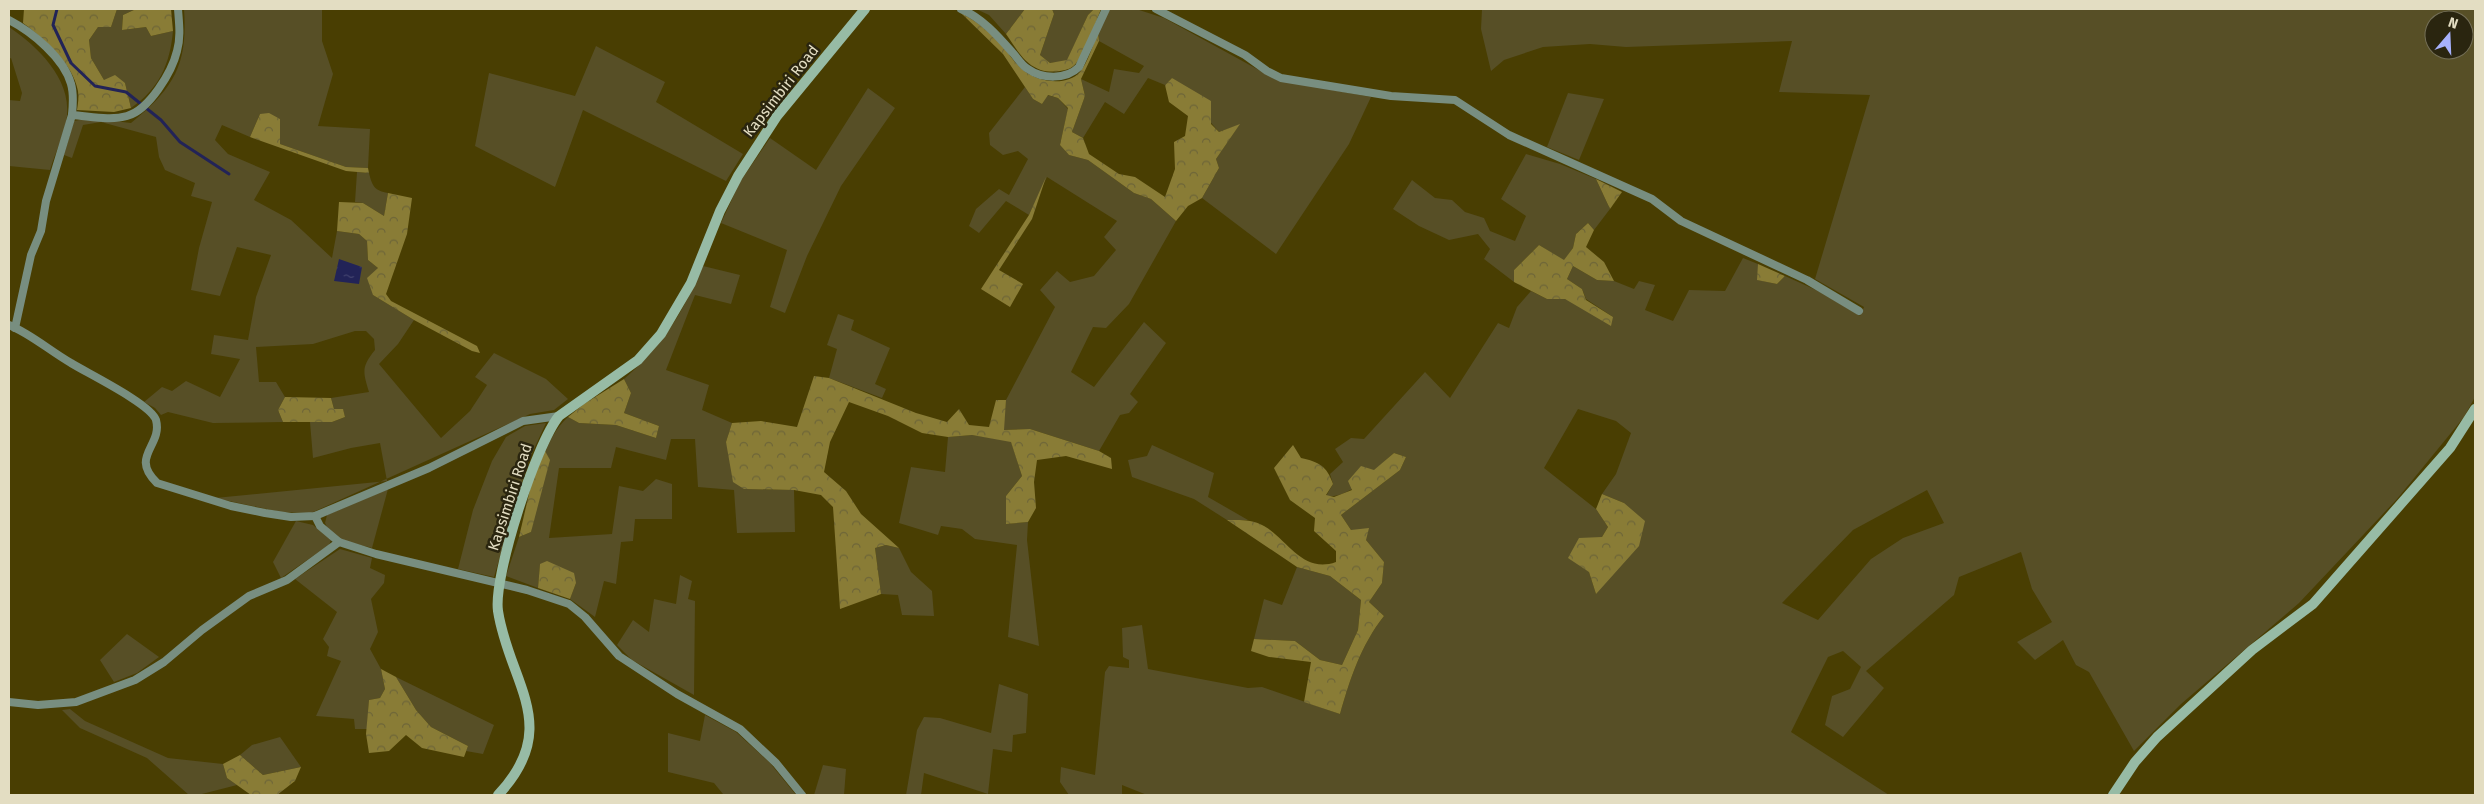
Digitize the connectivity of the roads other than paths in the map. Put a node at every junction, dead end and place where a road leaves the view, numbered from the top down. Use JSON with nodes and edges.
{"nodes":[{"id":1,"x":178,"y":9,"type":"edge"},
{"id":2,"x":865,"y":9,"type":"edge"},
{"id":3,"x":961,"y":9,"type":"edge"},
{"id":4,"x":1106,"y":9,"type":"edge"},
{"id":5,"x":1156,"y":9,"type":"edge"},
{"id":6,"x":9,"y":20,"type":"edge"},
{"id":7,"x":72,"y":115,"type":"junction"},
{"id":8,"x":1859,"y":311,"type":"dead end"},
{"id":9,"x":12,"y":326,"type":"edge"},
{"id":10,"x":2475,"y":409,"type":"edge"},
{"id":11,"x":559,"y":416,"type":"junction"},
{"id":12,"x":314,"y":516,"type":"junction"},
{"id":13,"x":339,"y":542,"type":"junction"},
{"id":14,"x":500,"y":583,"type":"junction"},
{"id":15,"x":9,"y":702,"type":"edge"},
{"id":16,"x":498,"y":795,"type":"edge"},
{"id":17,"x":802,"y":795,"type":"edge"},
{"id":18,"x":2114,"y":795,"type":"edge"}],
"edges":[{"from":1,"to":7,"type":"street"},
{"from":2,"to":11,"type":"street","name":"Kapsimbiri Road"},
{"from":3,"to":4,"type":"street"},
{"from":5,"to":8,"type":"street"},
{"from":6,"to":7,"type":"street"},
{"from":7,"to":9,"type":"street"},
{"from":9,"to":12,"type":"street"},
{"from":10,"to":18,"type":"street"},
{"from":11,"to":12,"type":"street"},
{"from":11,"to":14,"type":"street","name":"Kapsimbiri Road"},
{"from":12,"to":13,"type":"street"},
{"from":13,"to":14,"type":"street"},
{"from":13,"to":15,"type":"street"},
{"from":14,"to":16,"type":"street","name":"Kapsimbiri Road"},
{"from":14,"to":17,"type":"street"}]}
